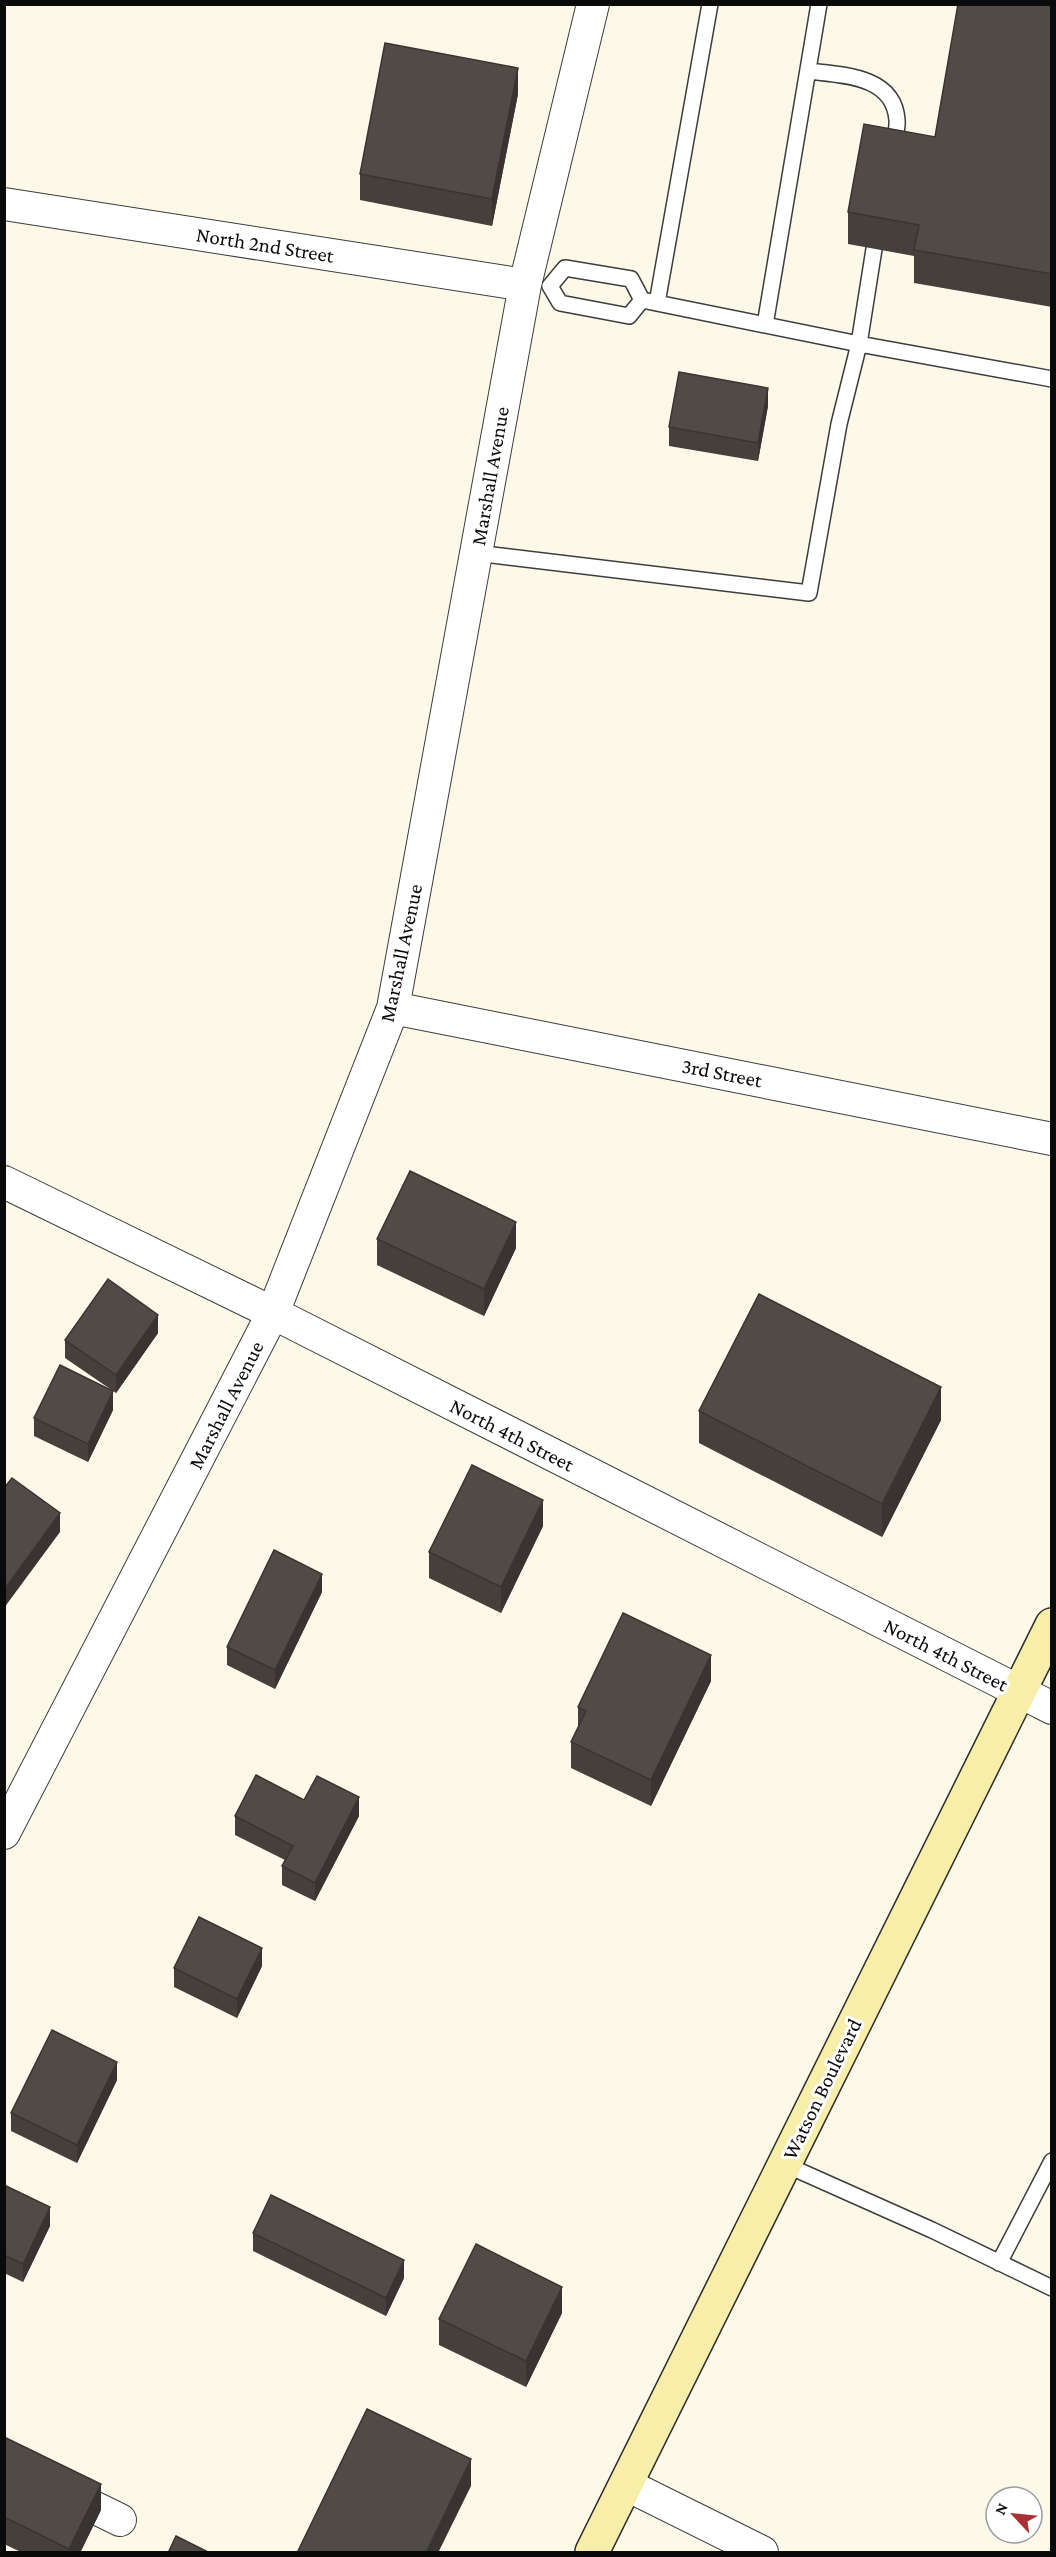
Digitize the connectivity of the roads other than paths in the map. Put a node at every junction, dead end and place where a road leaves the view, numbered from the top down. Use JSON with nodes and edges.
{"nodes":[{"id":1,"x":593,"y":4,"type":"edge"},
{"id":2,"x":710,"y":4,"type":"edge"},
{"id":3,"x":819,"y":4,"type":"edge"},
{"id":4,"x":808,"y":71,"type":"junction"},
{"id":5,"x":890,"y":162,"type":"edge"},
{"id":6,"x":4,"y":204,"type":"edge"},
{"id":7,"x":874,"y":249,"type":"edge"},
{"id":8,"x":537,"y":285,"type":"junction"},
{"id":9,"x":650,"y":302,"type":"junction"},
{"id":10,"x":765,"y":325,"type":"junction"},
{"id":11,"x":859,"y":344,"type":"junction"},
{"id":12,"x":1052,"y":379,"type":"edge"},
{"id":13,"x":476,"y":553,"type":"junction"},
{"id":14,"x":393,"y":1008,"type":"junction"},
{"id":15,"x":1052,"y":1138,"type":"edge"},
{"id":16,"x":4,"y":1182,"type":"edge"},
{"id":17,"x":273,"y":1313,"type":"junction"},
{"id":18,"x":1052,"y":1625,"type":"edge"},
{"id":19,"x":1018,"y":1692,"type":"junction"},
{"id":20,"x":1052,"y":1708,"type":"edge"},
{"id":21,"x":4,"y":1833,"type":"edge"},
{"id":22,"x":1052,"y":2161,"type":"edge"},
{"id":23,"x":784,"y":2164,"type":"junction"},
{"id":24,"x":999,"y":2263,"type":"junction"},
{"id":25,"x":1052,"y":2288,"type":"edge"},
{"id":26,"x":4,"y":2463,"type":"edge"},
{"id":27,"x":627,"y":2485,"type":"junction"},
{"id":28,"x":120,"y":2520,"type":"dead end"},
{"id":29,"x":592,"y":2553,"type":"edge"},
{"id":30,"x":762,"y":2553,"type":"edge"}],
"edges":[{"from":1,"to":8,"type":"street","name":"Marshall Avenue"},
{"from":2,"to":9,"type":"lane"},
{"from":3,"to":4,"type":"lane"},
{"from":4,"to":5,"type":"lane"},
{"from":4,"to":10,"type":"lane"},
{"from":6,"to":8,"type":"street","name":"North 2nd Street"},
{"from":7,"to":11,"type":"lane"},
{"from":8,"to":9,"type":"lane"},
{"from":8,"to":9,"type":"lane"},
{"from":8,"to":13,"type":"street","name":"Marshall Avenue"},
{"from":9,"to":10,"type":"lane"},
{"from":10,"to":11,"type":"lane"},
{"from":11,"to":12,"type":"lane"},
{"from":11,"to":13,"type":"lane"},
{"from":13,"to":14,"type":"street","name":"Marshall Avenue"},
{"from":14,"to":15,"type":"street","name":"3rd Street"},
{"from":14,"to":17,"type":"street","name":"Marshall Avenue"},
{"from":16,"to":17,"type":"street","name":"North 4th Street"},
{"from":17,"to":19,"type":"street","name":"North 4th Street"},
{"from":17,"to":21,"type":"street","name":"Marshall Avenue"},
{"from":18,"to":19,"type":"main road","name":"Watson Boulevard"},
{"from":19,"to":20,"type":"street","name":"North 4th Street"},
{"from":19,"to":23,"type":"main road","name":"Watson Boulevard"},
{"from":22,"to":24,"type":"lane"},
{"from":23,"to":24,"type":"lane"},
{"from":23,"to":27,"type":"main road","name":"Watson Boulevard"},
{"from":24,"to":25,"type":"lane"},
{"from":26,"to":28,"type":"street"},
{"from":27,"to":29,"type":"main road","name":"Watson Boulevard"},
{"from":27,"to":30,"type":"street"}]}
